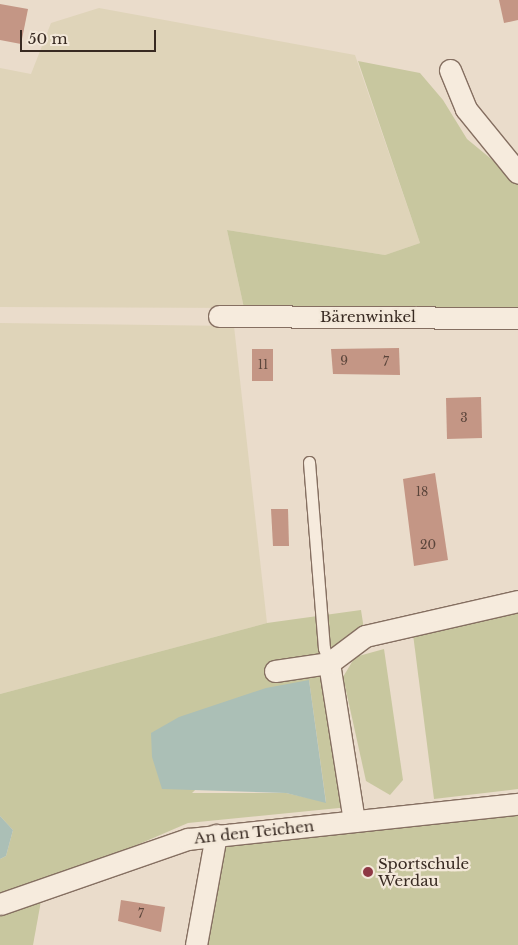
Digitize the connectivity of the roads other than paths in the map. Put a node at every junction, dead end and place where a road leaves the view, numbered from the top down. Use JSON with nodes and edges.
{"nodes":[{"id":1,"x":450,"y":70,"type":"dead end"},
{"id":2,"x":518,"y":173,"type":"edge"},
{"id":3,"x":219,"y":316,"type":"dead end"},
{"id":4,"x":518,"y":318,"type":"edge"},
{"id":5,"x":308,"y":462,"type":"dead end"},
{"id":6,"x":518,"y":601,"type":"edge"},
{"id":7,"x":329,"y":663,"type":"junction"},
{"id":8,"x":275,"y":671,"type":"dead end"},
{"id":9,"x":518,"y":804,"type":"edge"},
{"id":10,"x":354,"y":821,"type":"junction"},
{"id":11,"x":216,"y":835,"type":"junction"},
{"id":12,"x":0,"y":904,"type":"edge"},
{"id":13,"x":196,"y":945,"type":"edge"}],
"edges":[{"from":1,"to":2,"type":"street"},
{"from":3,"to":4,"type":"street","name":"Bärenwinkel"},
{"from":5,"to":7,"type":"lane"},
{"from":6,"to":7,"type":"street"},
{"from":7,"to":8,"type":"street"},
{"from":7,"to":10,"type":"street"},
{"from":9,"to":10,"type":"street","name":"An den Teichen"},
{"from":10,"to":11,"type":"street","name":"An den Teichen"},
{"from":11,"to":12,"type":"street","name":"An den Teichen"},
{"from":11,"to":13,"type":"street"}]}
